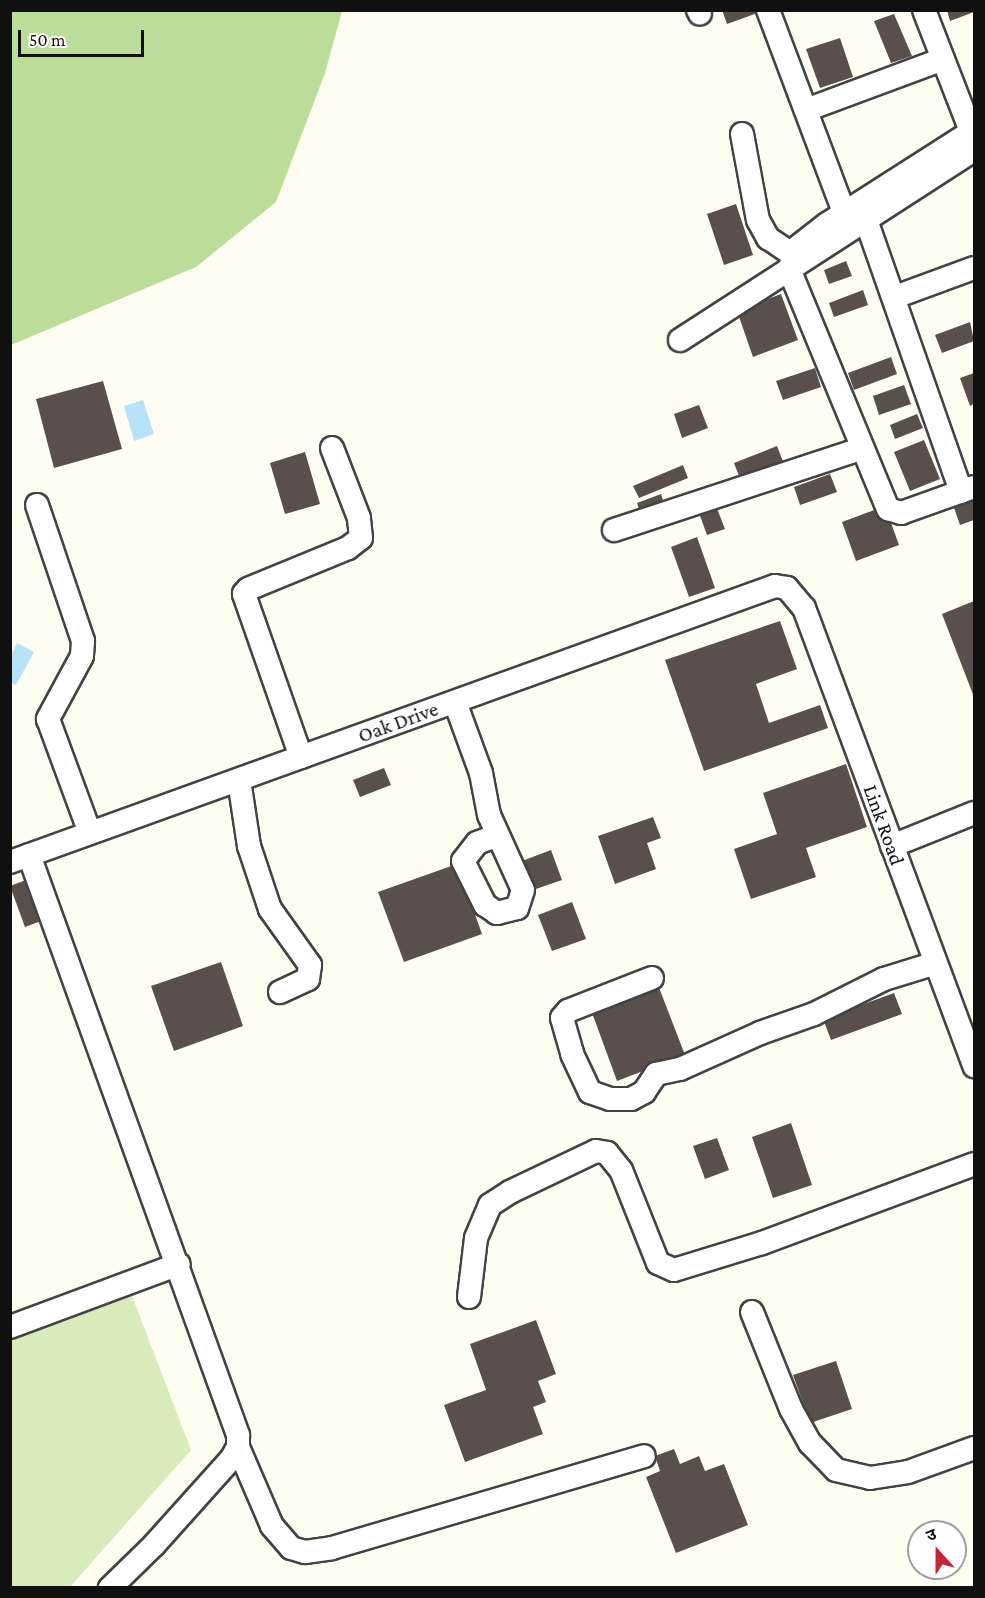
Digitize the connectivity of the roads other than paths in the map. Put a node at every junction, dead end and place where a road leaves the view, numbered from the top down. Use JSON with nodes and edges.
{"nodes":[{"id":1,"x":768,"y":10,"type":"edge"},
{"id":2,"x":924,"y":10,"type":"edge"},
{"id":3,"x":943,"y":59,"type":"junction"},
{"id":4,"x":806,"y":110,"type":"junction"},
{"id":5,"x":742,"y":134,"type":"dead end"},
{"id":6,"x":974,"y":138,"type":"edge"},
{"id":7,"x":854,"y":221,"type":"junction"},
{"id":8,"x":791,"y":262,"type":"junction"},
{"id":9,"x":975,"y":268,"type":"edge"},
{"id":10,"x":895,"y":297,"type":"junction"},
{"id":11,"x":680,"y":340,"type":"dead end"},
{"id":12,"x":332,"y":448,"type":"dead end"},
{"id":13,"x":861,"y":449,"type":"junction"},
{"id":14,"x":968,"y":489,"type":"edge"},
{"id":15,"x":37,"y":505,"type":"dead end"},
{"id":16,"x":614,"y":530,"type":"dead end"},
{"id":17,"x":787,"y":588,"type":"joint"},
{"id":18,"x":455,"y":702,"type":"junction"},
{"id":19,"x":301,"y":757,"type":"junction"},
{"id":20,"x":239,"y":780,"type":"junction"},
{"id":21,"x":975,"y":813,"type":"edge"},
{"id":22,"x":90,"y":833,"type":"junction"},
{"id":23,"x":498,"y":835,"type":"dead end"},
{"id":24,"x":892,"y":846,"type":"junction"},
{"id":25,"x":20,"y":859,"type":"edge"},
{"id":26,"x":936,"y":963,"type":"junction"},
{"id":27,"x":652,"y":978,"type":"dead end"},
{"id":28,"x":280,"y":992,"type":"dead end"},
{"id":29,"x":975,"y":1066,"type":"edge"},
{"id":30,"x":975,"y":1164,"type":"edge"},
{"id":31,"x":179,"y":1264,"type":"junction"},
{"id":32,"x":469,"y":1297,"type":"dead end"},
{"id":33,"x":752,"y":1312,"type":"dead end"},
{"id":34,"x":10,"y":1328,"type":"edge"},
{"id":35,"x":238,"y":1448,"type":"junction"},
{"id":36,"x":975,"y":1448,"type":"edge"},
{"id":37,"x":644,"y":1456,"type":"dead end"},
{"id":38,"x":110,"y":1587,"type":"edge"}],
"edges":[{"from":1,"to":4,"type":"street"},
{"from":2,"to":3,"type":"street"},
{"from":3,"to":4,"type":"street"},
{"from":3,"to":6,"type":"street"},
{"from":4,"to":7,"type":"street"},
{"from":5,"to":8,"type":"street"},
{"from":6,"to":7,"type":"street"},
{"from":7,"to":8,"type":"street"},
{"from":7,"to":10,"type":"street"},
{"from":8,"to":11,"type":"street"},
{"from":8,"to":13,"type":"street"},
{"from":9,"to":10,"type":"street"},
{"from":10,"to":14,"type":"street"},
{"from":12,"to":19,"type":"street"},
{"from":13,"to":14,"type":"street"},
{"from":13,"to":16,"type":"street"},
{"from":15,"to":22,"type":"street"},
{"from":17,"to":18,"type":"street","name":"Oak Drive"},
{"from":17,"to":24,"type":"street","name":"Link Road"},
{"from":18,"to":19,"type":"street","name":"Oak Drive"},
{"from":18,"to":23,"type":"street"},
{"from":19,"to":20,"type":"street","name":"Oak Drive"},
{"from":20,"to":22,"type":"street","name":"Oak Drive"},
{"from":20,"to":28,"type":"street"},
{"from":21,"to":24,"type":"street"},
{"from":22,"to":25,"type":"street","name":"Oak Drive"},
{"from":24,"to":26,"type":"street","name":"Link Road"},
{"from":25,"to":31,"type":"street"},
{"from":26,"to":27,"type":"street"},
{"from":26,"to":29,"type":"street","name":"Link Road"},
{"from":30,"to":32,"type":"street"},
{"from":31,"to":34,"type":"street"},
{"from":31,"to":35,"type":"street"},
{"from":33,"to":36,"type":"street"},
{"from":35,"to":37,"type":"street"},
{"from":35,"to":38,"type":"street"}]}
